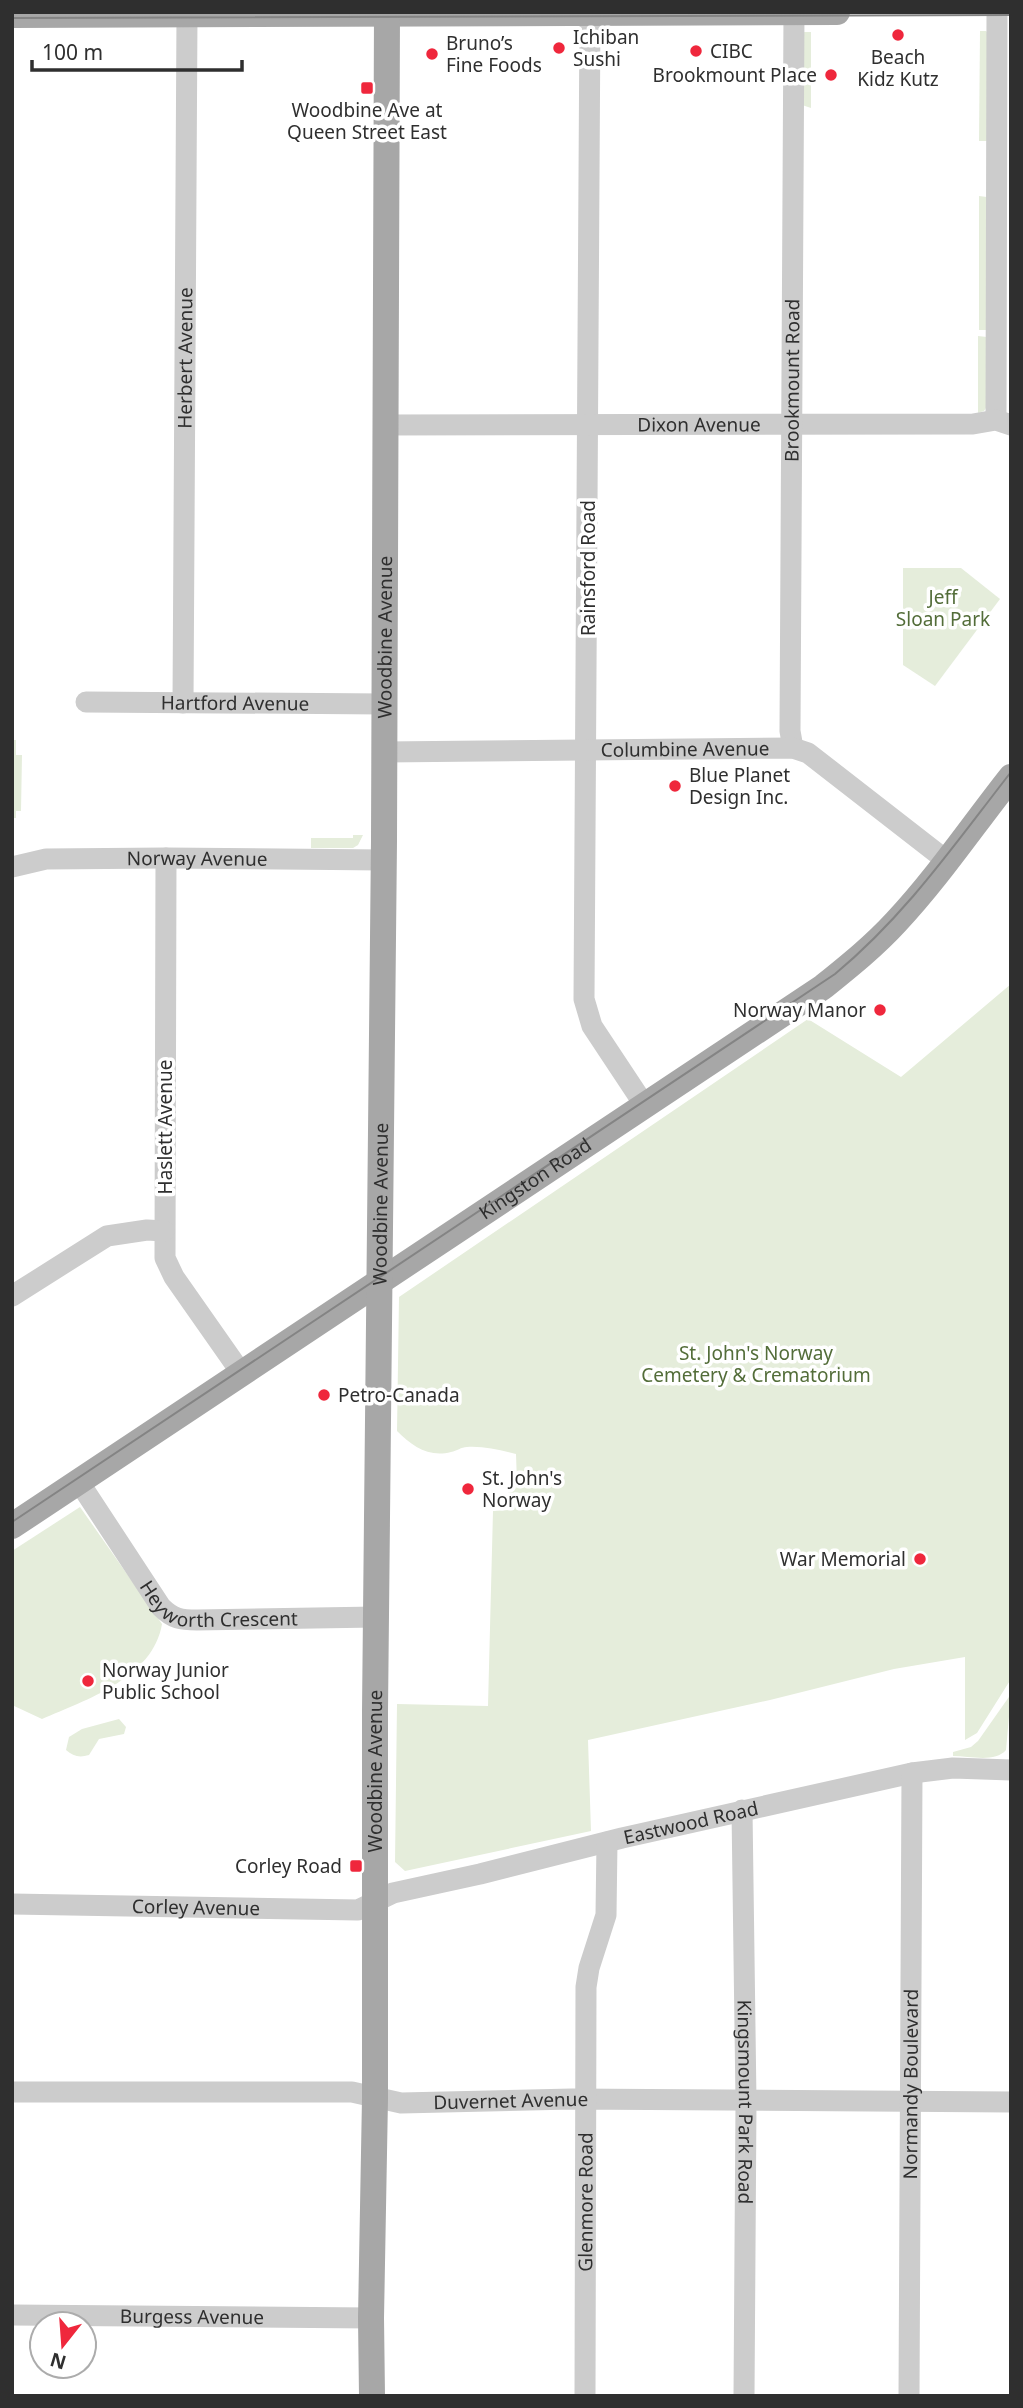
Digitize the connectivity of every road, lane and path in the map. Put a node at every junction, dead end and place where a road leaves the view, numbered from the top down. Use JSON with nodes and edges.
{"nodes":[{"id":1,"x":794,"y":12,"type":"edge"},
{"id":2,"x":837,"y":12,"type":"edge"},
{"id":3,"x":997,"y":12,"type":"edge"},
{"id":4,"x":387,"y":13,"type":"edge"},
{"id":5,"x":590,"y":13,"type":"edge"},
{"id":6,"x":50,"y":14,"type":"edge"},
{"id":7,"x":12,"y":15,"type":"edge"},
{"id":8,"x":187,"y":15,"type":"junction"},
{"id":9,"x":1003,"y":423,"type":"edge"},
{"id":10,"x":386,"y":425,"type":"junction"},
{"id":11,"x":589,"y":425,"type":"junction"},
{"id":12,"x":792,"y":426,"type":"junction"},
{"id":13,"x":86,"y":702,"type":"dead end"},
{"id":14,"x":183,"y":702,"type":"junction"},
{"id":15,"x":385,"y":704,"type":"junction"},
{"id":16,"x":793,"y":748,"type":"junction"},
{"id":17,"x":586,"y":750,"type":"junction"},
{"id":18,"x":384,"y":752,"type":"junction"},
{"id":19,"x":1011,"y":777,"type":"edge"},
{"id":20,"x":166,"y":858,"type":"junction"},
{"id":21,"x":383,"y":860,"type":"junction"},
{"id":22,"x":947,"y":861,"type":"junction"},
{"id":23,"x":12,"y":867,"type":"edge"},
{"id":24,"x":645,"y":1106,"type":"junction"},
{"id":25,"x":164,"y":1230,"type":"junction"},
{"id":26,"x":380,"y":1282,"type":"junction"},
{"id":27,"x":12,"y":1296,"type":"edge"},
{"id":28,"x":242,"y":1374,"type":"junction"},
{"id":29,"x":79,"y":1482,"type":"junction"},
{"id":30,"x":12,"y":1526,"type":"edge"},
{"id":31,"x":376,"y":1617,"type":"junction"},
{"id":32,"x":1011,"y":1770,"type":"edge"},
{"id":33,"x":912,"y":1773,"type":"junction"},
{"id":34,"x":742,"y":1810,"type":"junction"},
{"id":35,"x":607,"y":1842,"type":"junction"},
{"id":36,"x":376,"y":1901,"type":"junction"},
{"id":37,"x":12,"y":1904,"type":"edge"},
{"id":38,"x":12,"y":2092,"type":"edge"},
{"id":39,"x":375,"y":2098,"type":"junction"},
{"id":40,"x":587,"y":2099,"type":"junction"},
{"id":41,"x":746,"y":2101,"type":"junction"},
{"id":42,"x":911,"y":2102,"type":"junction"},
{"id":43,"x":1011,"y":2102,"type":"edge"},
{"id":44,"x":12,"y":2315,"type":"edge"},
{"id":45,"x":371,"y":2318,"type":"junction"},
{"id":46,"x":372,"y":2396,"type":"edge"},
{"id":47,"x":585,"y":2396,"type":"edge"},
{"id":48,"x":744,"y":2396,"type":"edge"},
{"id":49,"x":909,"y":2396,"type":"edge"}],
"edges":[{"from":1,"to":2,"type":"main road"},
{"from":1,"to":5,"type":"main road"},
{"from":1,"to":12,"type":"street","name":"Brookmount Road"},
{"from":3,"to":9,"type":"street"},
{"from":4,"to":5,"type":"main road"},
{"from":4,"to":8,"type":"main road"},
{"from":4,"to":10,"type":"main road","name":"Woodbine Avenue"},
{"from":5,"to":11,"type":"street","name":"Rainsford Road"},
{"from":6,"to":7,"type":"main road"},
{"from":6,"to":8,"type":"main road"},
{"from":8,"to":14,"type":"street","name":"Herbert Avenue"},
{"from":9,"to":12,"type":"street","name":"Dixon Avenue"},
{"from":10,"to":11,"type":"street","name":"Dixon Avenue"},
{"from":10,"to":15,"type":"main road","name":"Woodbine Avenue"},
{"from":11,"to":12,"type":"street","name":"Dixon Avenue"},
{"from":11,"to":17,"type":"street","name":"Rainsford Road"},
{"from":12,"to":16,"type":"street","name":"Brookmount Road"},
{"from":13,"to":14,"type":"street","name":"Hartford Avenue"},
{"from":14,"to":15,"type":"street","name":"Hartford Avenue"},
{"from":15,"to":18,"type":"main road","name":"Woodbine Avenue"},
{"from":16,"to":17,"type":"street","name":"Columbine Avenue"},
{"from":16,"to":22,"type":"street","name":"Columbine Avenue"},
{"from":17,"to":18,"type":"street","name":"Columbine Avenue"},
{"from":17,"to":24,"type":"street","name":"Rainsford Road"},
{"from":18,"to":21,"type":"main road","name":"Woodbine Avenue"},
{"from":19,"to":22,"type":"main road","name":"Kingston Road"},
{"from":20,"to":21,"type":"street","name":"Norway Avenue"},
{"from":20,"to":23,"type":"street","name":"Norway Avenue"},
{"from":20,"to":25,"type":"street","name":"Haslett Avenue"},
{"from":21,"to":26,"type":"main road","name":"Woodbine Avenue"},
{"from":22,"to":24,"type":"main road","name":"Kingston Road"},
{"from":24,"to":26,"type":"main road","name":"Kingston Road"},
{"from":25,"to":27,"type":"street"},
{"from":25,"to":28,"type":"street","name":"Haslett Avenue"},
{"from":26,"to":28,"type":"main road","name":"Kingston Road"},
{"from":26,"to":31,"type":"main road","name":"Woodbine Avenue"},
{"from":28,"to":29,"type":"main road","name":"Kingston Road"},
{"from":29,"to":30,"type":"main road","name":"Kingston Road"},
{"from":29,"to":31,"type":"street","name":"Heyworth Crescent"},
{"from":31,"to":36,"type":"main road","name":"Woodbine Avenue"},
{"from":32,"to":33,"type":"street","name":"Eastwood Road"},
{"from":33,"to":34,"type":"street","name":"Eastwood Road"},
{"from":33,"to":42,"type":"street","name":"Normandy Boulevard"},
{"from":34,"to":35,"type":"street","name":"Eastwood Road"},
{"from":34,"to":41,"type":"street","name":"Kingsmount Park Road"},
{"from":35,"to":36,"type":"street","name":"Eastwood Road"},
{"from":35,"to":40,"type":"street","name":"Glenmore Road"},
{"from":36,"to":37,"type":"street","name":"Corley Avenue"},
{"from":36,"to":39,"type":"main road","name":"Woodbine Avenue"},
{"from":38,"to":39,"type":"street","name":"Duvernet Avenue"},
{"from":39,"to":40,"type":"street","name":"Duvernet Avenue"},
{"from":39,"to":45,"type":"main road","name":"Woodbine Avenue"},
{"from":40,"to":41,"type":"street","name":"Duvernet Avenue"},
{"from":40,"to":47,"type":"street","name":"Glenmore Road"},
{"from":41,"to":42,"type":"street","name":"Duvernet Avenue"},
{"from":41,"to":48,"type":"street","name":"Kingsmount Park Road"},
{"from":42,"to":43,"type":"street","name":"Duvernet Avenue"},
{"from":42,"to":49,"type":"street","name":"Normandy Boulevard"},
{"from":44,"to":45,"type":"street","name":"Burgess Avenue"},
{"from":45,"to":46,"type":"main road","name":"Woodbine Avenue"}]}
